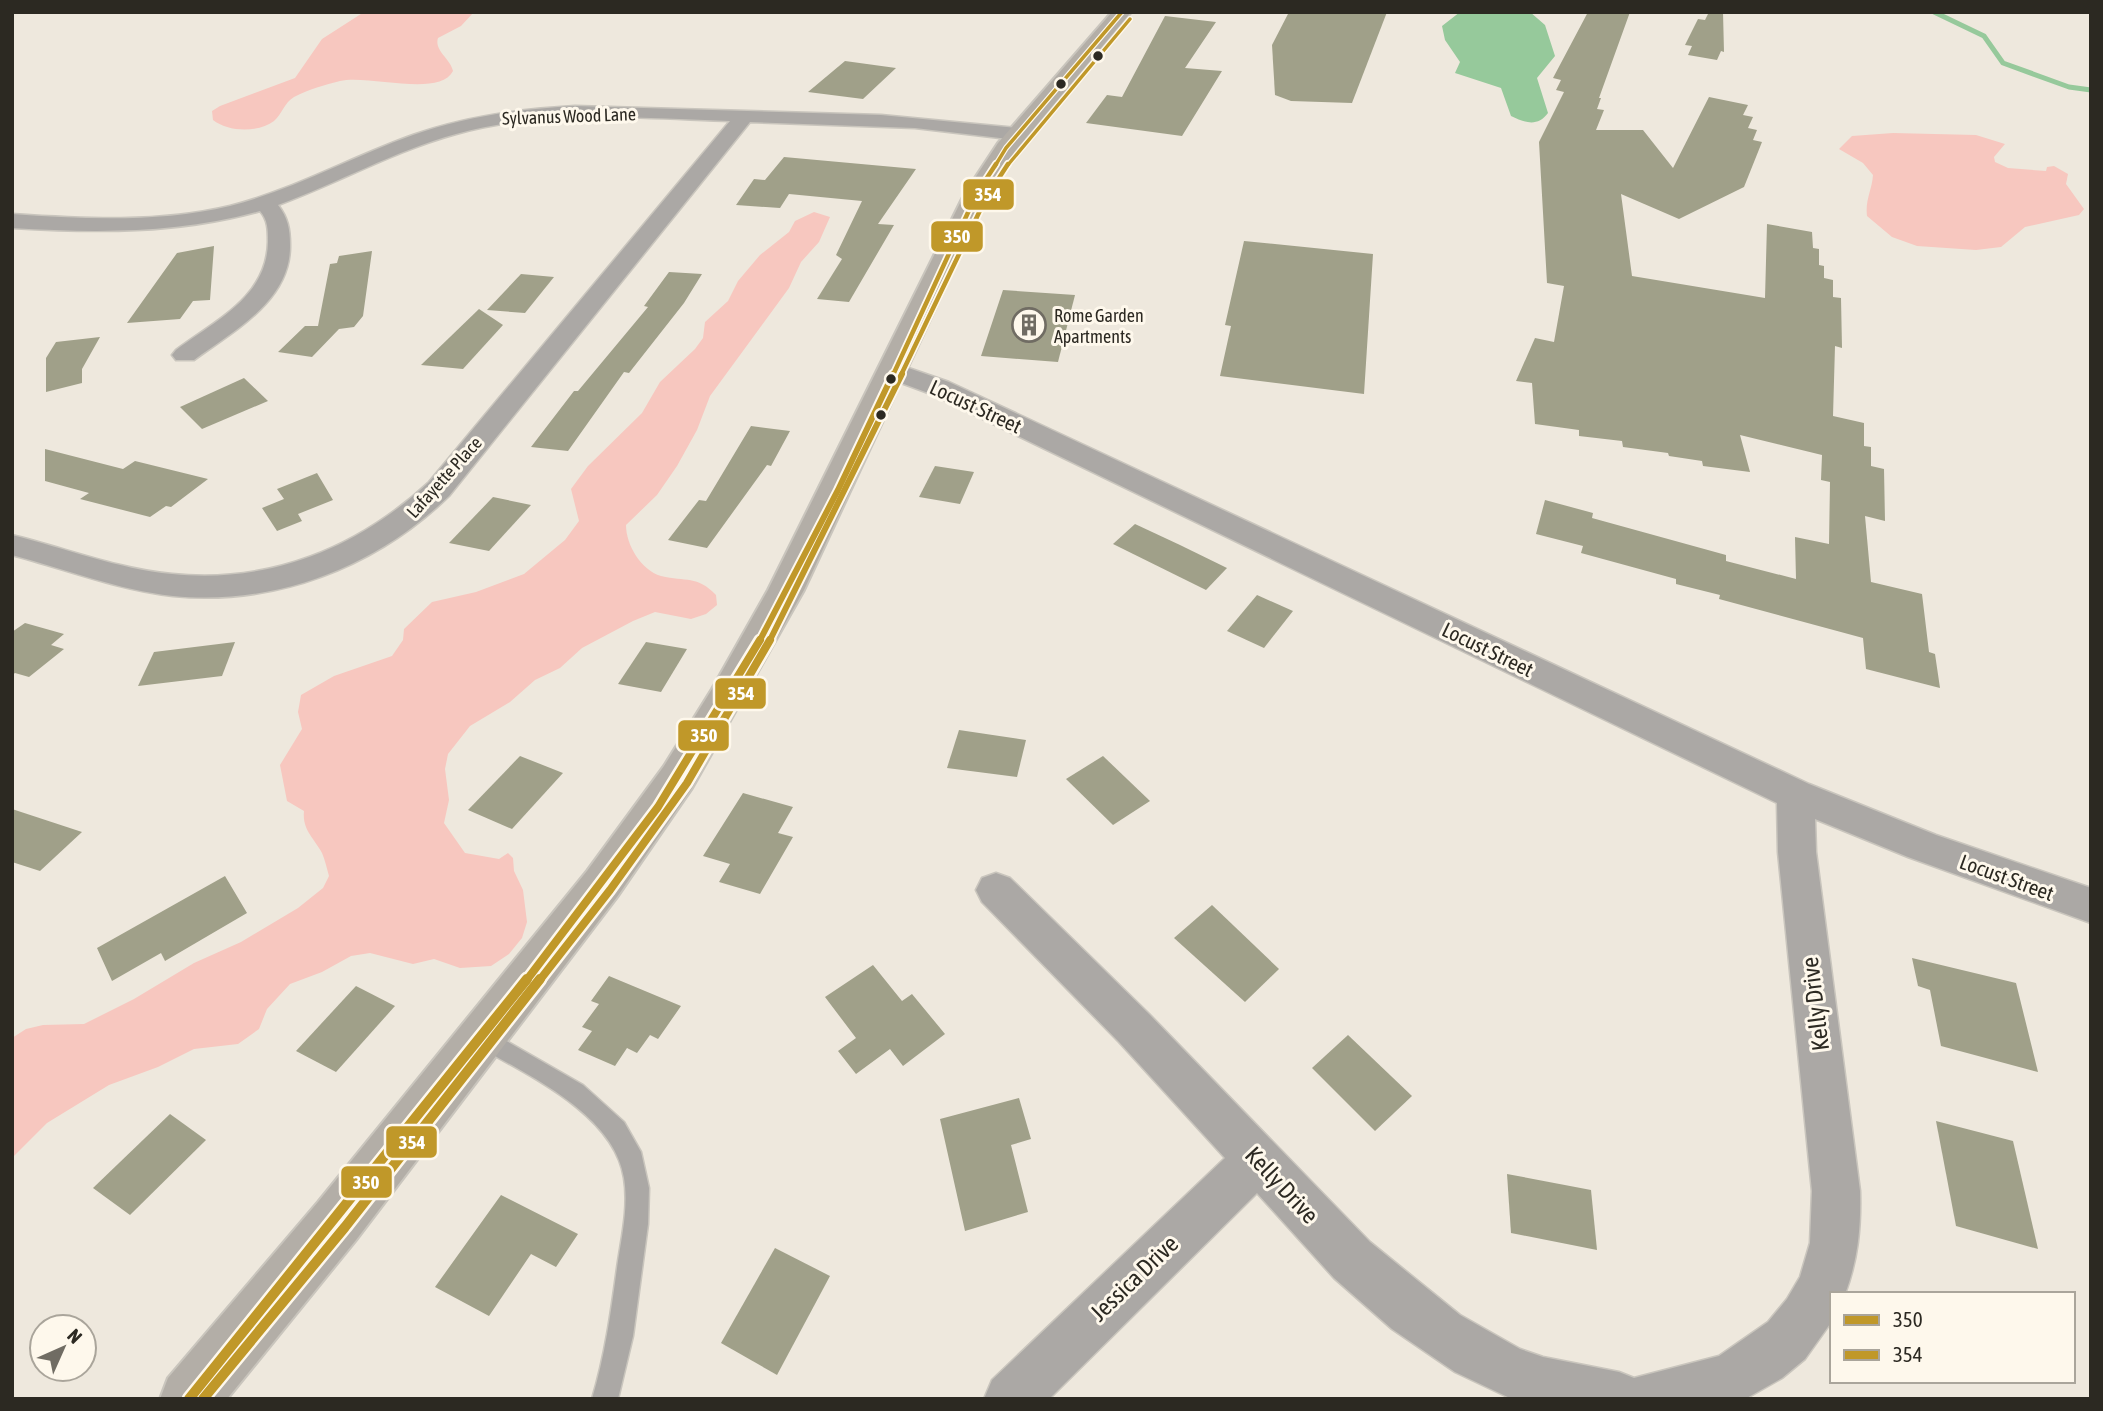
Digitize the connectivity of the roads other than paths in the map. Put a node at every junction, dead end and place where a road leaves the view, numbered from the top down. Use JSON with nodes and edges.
{"nodes":[{"id":1,"x":1122,"y":12,"type":"edge"},
{"id":2,"x":745,"y":116,"type":"junction"},
{"id":3,"x":1017,"y":134,"type":"junction"},
{"id":4,"x":264,"y":203,"type":"junction"},
{"id":5,"x":12,"y":221,"type":"edge"},
{"id":6,"x":185,"y":355,"type":"dead end"},
{"id":7,"x":894,"y":371,"type":"junction"},
{"id":8,"x":12,"y":545,"type":"edge"},
{"id":9,"x":1796,"y":795,"type":"junction"},
{"id":10,"x":996,"y":890,"type":"dead end"},
{"id":11,"x":2091,"y":906,"type":"edge"},
{"id":12,"x":482,"y":1037,"type":"junction"},
{"id":13,"x":1258,"y":1158,"type":"junction"},
{"id":14,"x":189,"y":1399,"type":"edge"},
{"id":15,"x":605,"y":1399,"type":"edge"},
{"id":16,"x":1011,"y":1399,"type":"edge"},
{"id":17,"x":1619,"y":1399,"type":"edge"},
{"id":18,"x":1649,"y":1399,"type":"edge"}],
"edges":[{"from":1,"to":3,"type":"highway"},
{"from":2,"to":3,"type":"street","name":"Sylvanus Wood Lane"},
{"from":2,"to":4,"type":"street","name":"Sylvanus Wood Lane"},
{"from":2,"to":8,"type":"street","name":"Lafayette Place"},
{"from":3,"to":7,"type":"highway"},
{"from":4,"to":5,"type":"street","name":"Sylvanus Wood Lane"},
{"from":4,"to":6,"type":"street"},
{"from":7,"to":9,"type":"street","name":"Locust Street"},
{"from":7,"to":12,"type":"highway"},
{"from":9,"to":11,"type":"street","name":"Locust Street"},
{"from":9,"to":18,"type":"street","name":"Kelly Drive"},
{"from":10,"to":13,"type":"street","name":"Kelly Drive"},
{"from":12,"to":14,"type":"highway"},
{"from":12,"to":15,"type":"lane"},
{"from":13,"to":16,"type":"street","name":"Jessica Drive"},
{"from":13,"to":17,"type":"street","name":"Kelly Drive"}]}
